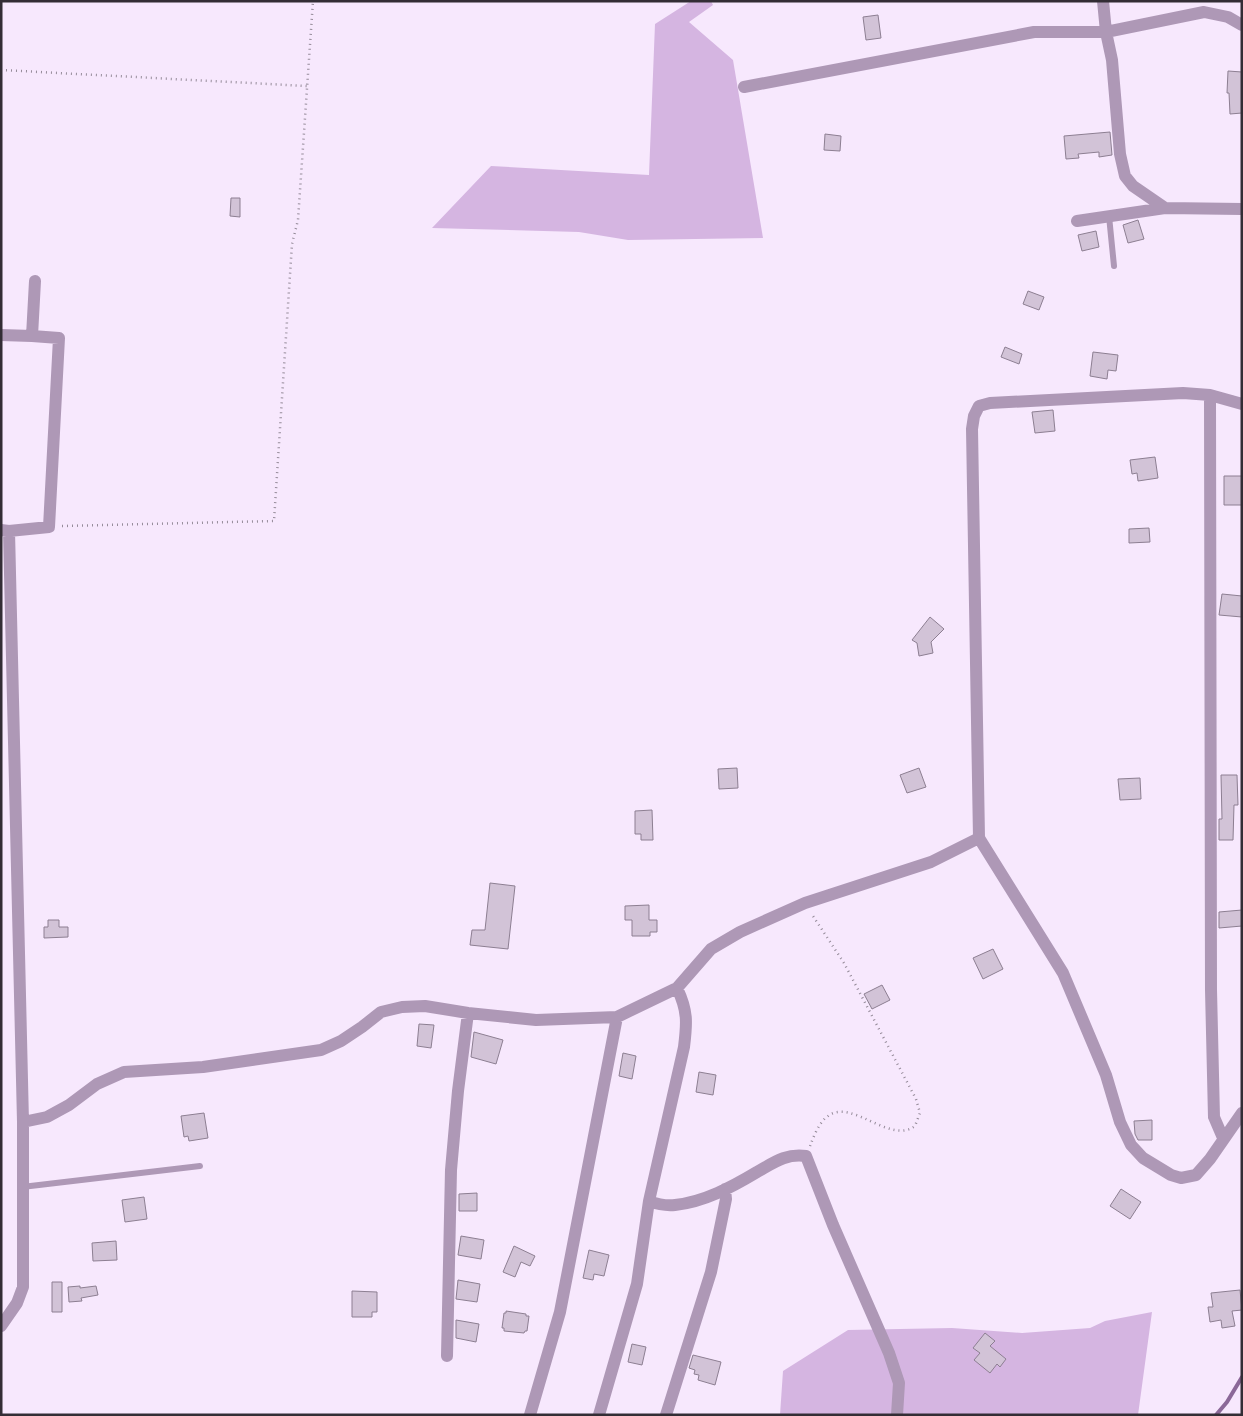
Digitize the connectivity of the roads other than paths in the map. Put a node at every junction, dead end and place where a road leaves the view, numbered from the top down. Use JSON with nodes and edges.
{"nodes":[{"id":1,"x":1103,"y":1,"type":"edge"},
{"id":2,"x":1242,"y":25,"type":"edge"},
{"id":3,"x":1106,"y":32,"type":"junction"},
{"id":4,"x":744,"y":87,"type":"dead end"},
{"id":5,"x":1165,"y":208,"type":"junction"},
{"id":6,"x":1242,"y":210,"type":"edge"},
{"id":7,"x":1109,"y":216,"type":"junction"},
{"id":8,"x":1077,"y":221,"type":"dead end"},
{"id":9,"x":1114,"y":266,"type":"dead end"},
{"id":10,"x":35,"y":281,"type":"dead end"},
{"id":11,"x":1,"y":335,"type":"edge"},
{"id":12,"x":32,"y":336,"type":"junction"},
{"id":13,"x":1210,"y":395,"type":"junction"},
{"id":14,"x":1242,"y":404,"type":"edge"},
{"id":15,"x":5,"y":531,"type":"edge"},
{"id":16,"x":980,"y":838,"type":"junction"},
{"id":17,"x":678,"y":988,"type":"junction"},
{"id":18,"x":468,"y":1013,"type":"junction"},
{"id":19,"x":617,"y":1017,"type":"junction"},
{"id":20,"x":1242,"y":1113,"type":"edge"},
{"id":21,"x":22,"y":1122,"type":"junction"},
{"id":22,"x":1223,"y":1138,"type":"junction"},
{"id":23,"x":200,"y":1166,"type":"dead end"},
{"id":24,"x":22,"y":1187,"type":"junction"},
{"id":25,"x":725,"y":1189,"type":"junction"},
{"id":26,"x":649,"y":1201,"type":"junction"},
{"id":27,"x":1,"y":1326,"type":"edge"},
{"id":28,"x":447,"y":1356,"type":"dead end"},
{"id":29,"x":530,"y":1415,"type":"edge"},
{"id":30,"x":599,"y":1415,"type":"edge"},
{"id":31,"x":666,"y":1415,"type":"edge"},
{"id":32,"x":897,"y":1415,"type":"edge"}],
"edges":[{"from":1,"to":3,"type":"street"},
{"from":2,"to":3,"type":"street"},
{"from":3,"to":4,"type":"street"},
{"from":3,"to":5,"type":"street"},
{"from":5,"to":6,"type":"street"},
{"from":5,"to":7,"type":"street"},
{"from":7,"to":8,"type":"street"},
{"from":7,"to":9,"type":"lane"},
{"from":10,"to":12,"type":"street"},
{"from":11,"to":12,"type":"street"},
{"from":12,"to":15,"type":"street"},
{"from":13,"to":14,"type":"street"},
{"from":13,"to":16,"type":"street"},
{"from":13,"to":22,"type":"street"},
{"from":15,"to":21,"type":"street"},
{"from":16,"to":17,"type":"street"},
{"from":16,"to":22,"type":"street"},
{"from":17,"to":19,"type":"street"},
{"from":17,"to":26,"type":"street"},
{"from":18,"to":19,"type":"street"},
{"from":18,"to":21,"type":"street"},
{"from":18,"to":28,"type":"street"},
{"from":19,"to":29,"type":"street"},
{"from":20,"to":22,"type":"street"},
{"from":21,"to":24,"type":"street"},
{"from":23,"to":24,"type":"lane"},
{"from":24,"to":27,"type":"street"},
{"from":25,"to":26,"type":"street"},
{"from":25,"to":31,"type":"street"},
{"from":25,"to":32,"type":"street"},
{"from":26,"to":30,"type":"street"}]}
